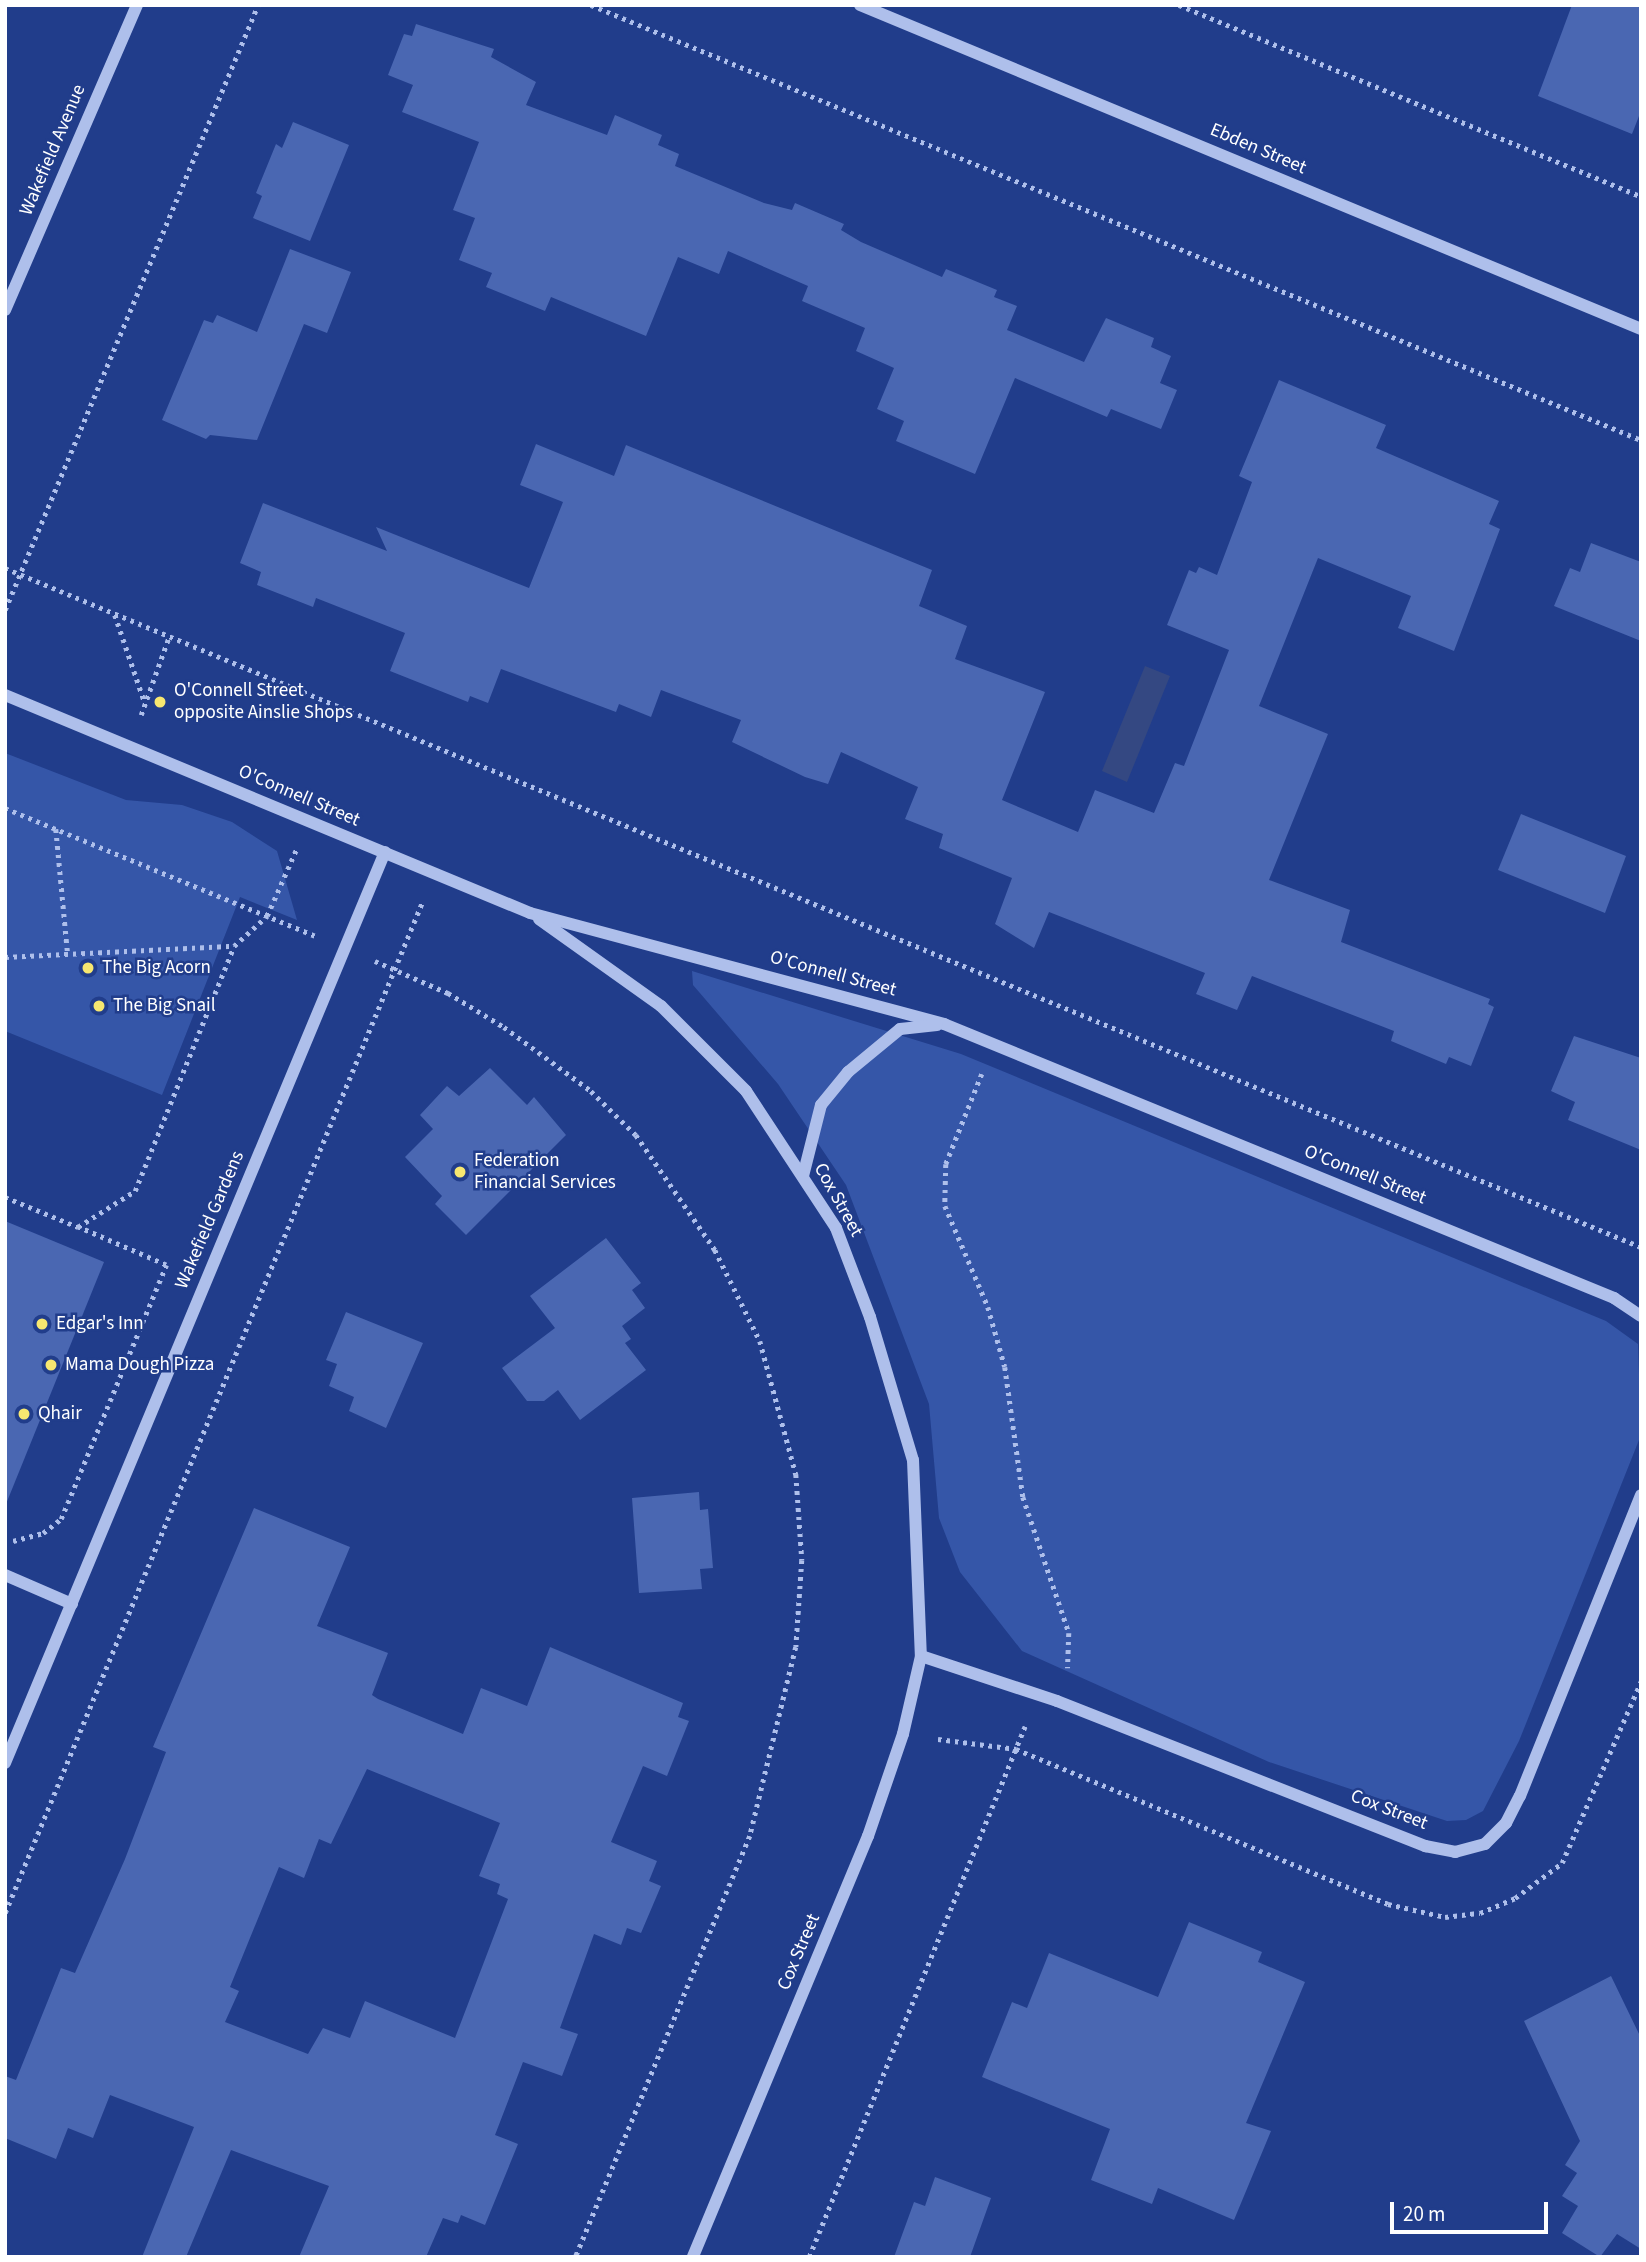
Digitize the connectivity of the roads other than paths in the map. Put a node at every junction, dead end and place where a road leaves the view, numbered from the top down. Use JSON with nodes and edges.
{"nodes":[{"id":1,"x":136,"y":5,"type":"edge"},
{"id":2,"x":860,"y":5,"type":"edge"},
{"id":3,"x":5,"y":310,"type":"edge"},
{"id":4,"x":1641,"y":329,"type":"edge"},
{"id":5,"x":5,"y":695,"type":"edge"},
{"id":6,"x":385,"y":852,"type":"junction"},
{"id":7,"x":530,"y":913,"type":"junction"},
{"id":8,"x":944,"y":1024,"type":"junction"},
{"id":9,"x":803,"y":1176,"type":"junction"},
{"id":10,"x":1641,"y":1316,"type":"edge"},
{"id":11,"x":1641,"y":1495,"type":"edge"},
{"id":12,"x":5,"y":1575,"type":"edge"},
{"id":13,"x":72,"y":1604,"type":"junction"},
{"id":14,"x":921,"y":1656,"type":"junction"},
{"id":15,"x":5,"y":1763,"type":"edge"},
{"id":16,"x":692,"y":2257,"type":"edge"}],
"edges":[{"from":1,"to":3,"type":"street","name":"Wakefield Avenue"},
{"from":2,"to":4,"type":"street","name":"Ebden Street"},
{"from":5,"to":6,"type":"street","name":"O'Connell Street"},
{"from":6,"to":7,"type":"street","name":"O'Connell Street"},
{"from":6,"to":13,"type":"street","name":"Wakefield Gardens"},
{"from":7,"to":8,"type":"street","name":"O'Connell Street"},
{"from":7,"to":9,"type":"street","name":"Cox Street"},
{"from":8,"to":9,"type":"street"},
{"from":8,"to":10,"type":"street","name":"O'Connell Street"},
{"from":9,"to":14,"type":"street","name":"Cox Street"},
{"from":11,"to":14,"type":"street","name":"Cox Street"},
{"from":12,"to":13,"type":"street"},
{"from":13,"to":15,"type":"street","name":"Wakefield Gardens"},
{"from":14,"to":16,"type":"street","name":"Cox Street"}]}
